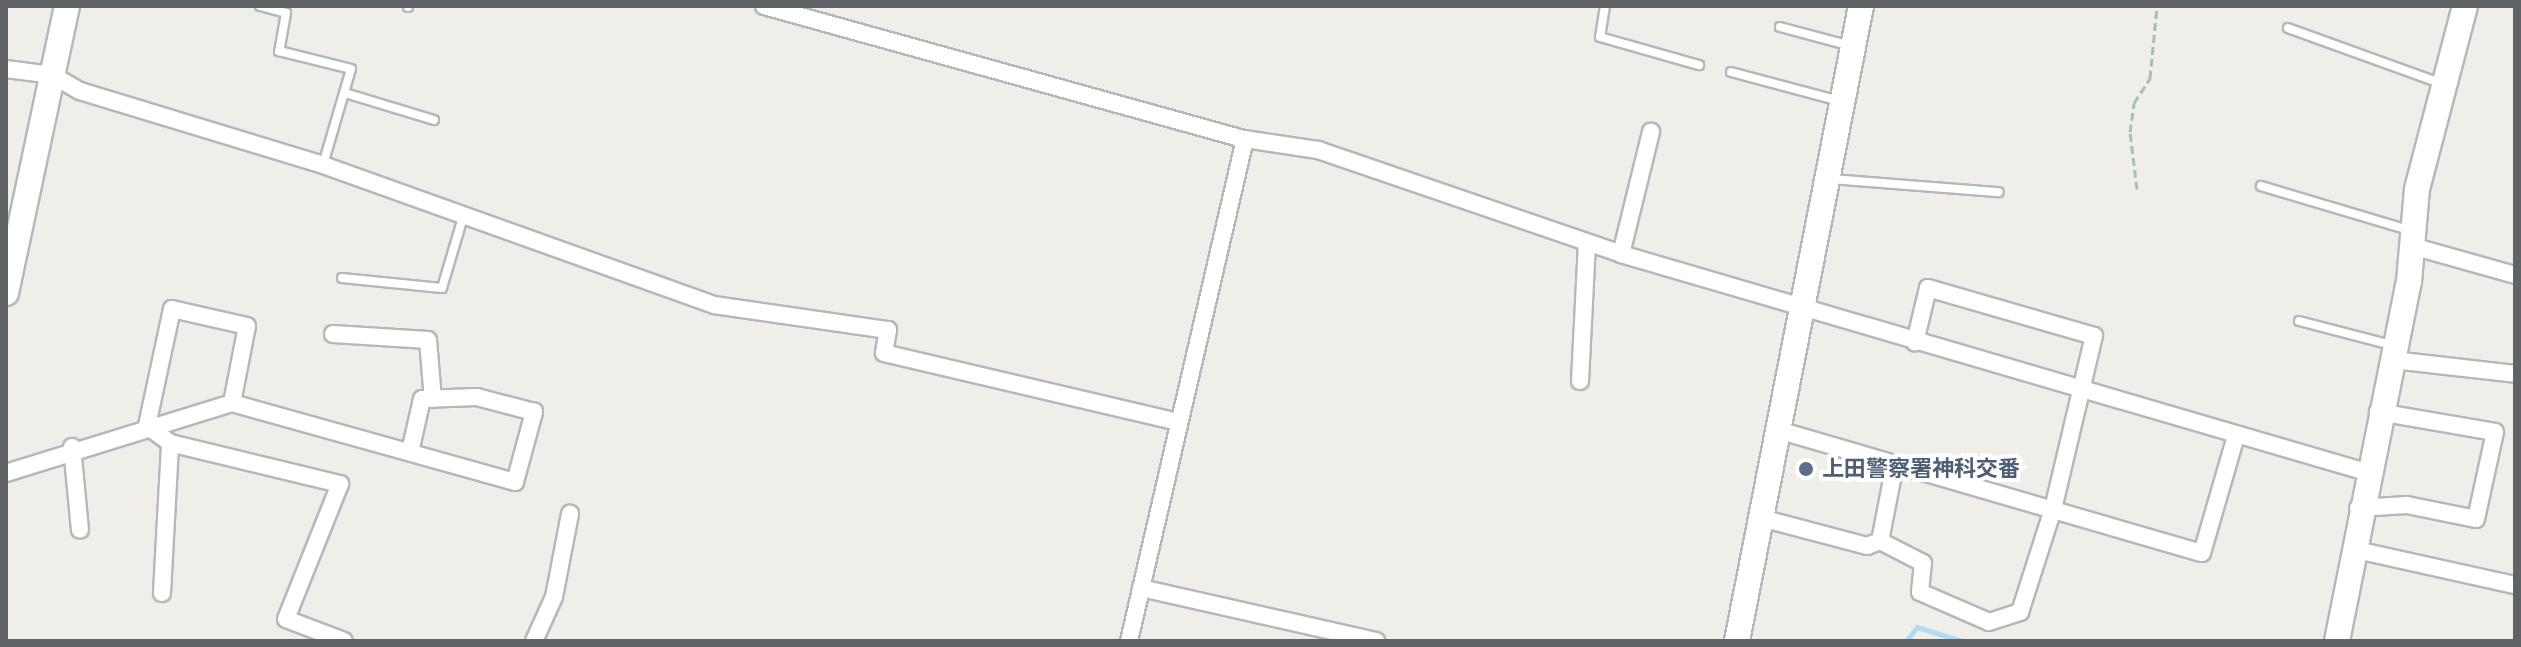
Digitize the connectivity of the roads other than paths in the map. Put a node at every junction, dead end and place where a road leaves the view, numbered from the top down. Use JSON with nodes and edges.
{"nodes":[{"id":1,"x":67,"y":6,"type":"edge"},
{"id":2,"x":260,"y":6,"type":"edge"},
{"id":3,"x":764,"y":6,"type":"edge"},
{"id":4,"x":1605,"y":6,"type":"edge"},
{"id":5,"x":1861,"y":6,"type":"edge"},
{"id":6,"x":2465,"y":6,"type":"edge"},
{"id":7,"x":1780,"y":27,"type":"dead end"},
{"id":8,"x":2288,"y":28,"type":"dead end"},
{"id":9,"x":1852,"y":46,"type":"junction"},
{"id":10,"x":1699,"y":65,"type":"dead end"},
{"id":11,"x":6,"y":69,"type":"edge"},
{"id":12,"x":1731,"y":72,"type":"dead end"},
{"id":13,"x":52,"y":75,"type":"junction"},
{"id":14,"x":2448,"y":86,"type":"junction"},
{"id":15,"x":345,"y":93,"type":"junction"},
{"id":16,"x":1840,"y":101,"type":"junction"},
{"id":17,"x":434,"y":120,"type":"dead end"},
{"id":18,"x":1651,"y":132,"type":"dead end"},
{"id":19,"x":1245,"y":139,"type":"junction"},
{"id":20,"x":323,"y":165,"type":"junction"},
{"id":21,"x":1826,"y":179,"type":"junction"},
{"id":22,"x":2261,"y":186,"type":"dead end"},
{"id":23,"x":1998,"y":192,"type":"dead end"},
{"id":24,"x":463,"y":217,"type":"junction"},
{"id":25,"x":2412,"y":239,"type":"junction"},
{"id":26,"x":1587,"y":243,"type":"junction"},
{"id":27,"x":1621,"y":254,"type":"junction"},
{"id":28,"x":2515,"y":275,"type":"edge"},
{"id":29,"x":342,"y":278,"type":"dead end"},
{"id":30,"x":6,"y":293,"type":"edge"},
{"id":31,"x":1800,"y":309,"type":"junction"},
{"id":32,"x":2299,"y":321,"type":"dead end"},
{"id":33,"x":333,"y":334,"type":"dead end"},
{"id":34,"x":1915,"y":342,"type":"junction"},
{"id":35,"x":2394,"y":353,"type":"junction"},
{"id":36,"x":2515,"y":374,"type":"edge"},
{"id":37,"x":1580,"y":381,"type":"dead end"},
{"id":38,"x":2082,"y":392,"type":"junction"},
{"id":39,"x":433,"y":399,"type":"junction"},
{"id":40,"x":232,"y":403,"type":"junction"},
{"id":41,"x":2378,"y":412,"type":"junction"},
{"id":42,"x":1179,"y":422,"type":"junction"},
{"id":43,"x":147,"y":426,"type":"junction"},
{"id":44,"x":1778,"y":430,"type":"junction"},
{"id":45,"x":2236,"y":436,"type":"junction"},
{"id":46,"x":170,"y":443,"type":"junction"},
{"id":47,"x":72,"y":447,"type":"junction"},
{"id":48,"x":410,"y":452,"type":"junction"},
{"id":49,"x":1895,"y":464,"type":"junction"},
{"id":50,"x":2366,"y":472,"type":"junction"},
{"id":51,"x":6,"y":473,"type":"edge"},
{"id":52,"x":2358,"y":508,"type":"junction"},
{"id":53,"x":2053,"y":509,"type":"junction"},
{"id":54,"x":570,"y":514,"type":"dead end"},
{"id":55,"x":1761,"y":518,"type":"junction"},
{"id":56,"x":80,"y":530,"type":"dead end"},
{"id":57,"x":1880,"y":541,"type":"junction"},
{"id":58,"x":2352,"y":549,"type":"junction"},
{"id":59,"x":2515,"y":585,"type":"edge"},
{"id":60,"x":1141,"y":588,"type":"junction"},
{"id":61,"x":162,"y":593,"type":"dead end"},
{"id":62,"x":1989,"y":622,"type":"junction"},
{"id":63,"x":344,"y":641,"type":"edge"},
{"id":64,"x":534,"y":641,"type":"edge"},
{"id":65,"x":1129,"y":641,"type":"edge"},
{"id":66,"x":1376,"y":641,"type":"edge"},
{"id":67,"x":1737,"y":641,"type":"edge"},
{"id":68,"x":1989,"y":641,"type":"edge"},
{"id":69,"x":2337,"y":641,"type":"edge"}],
"edges":[{"from":1,"to":13,"type":"street"},
{"from":2,"to":15,"type":"lane"},
{"from":3,"to":19,"type":"street"},
{"from":4,"to":10,"type":"lane"},
{"from":5,"to":9,"type":"street"},
{"from":6,"to":14,"type":"street"},
{"from":7,"to":9,"type":"lane"},
{"from":8,"to":14,"type":"lane"},
{"from":9,"to":16,"type":"street"},
{"from":11,"to":13,"type":"street"},
{"from":12,"to":16,"type":"lane"},
{"from":13,"to":20,"type":"street"},
{"from":13,"to":30,"type":"street"},
{"from":14,"to":25,"type":"street"},
{"from":15,"to":17,"type":"lane"},
{"from":15,"to":20,"type":"lane"},
{"from":16,"to":21,"type":"street"},
{"from":18,"to":27,"type":"street"},
{"from":19,"to":26,"type":"street"},
{"from":19,"to":42,"type":"street"},
{"from":20,"to":24,"type":"street"},
{"from":21,"to":23,"type":"lane"},
{"from":21,"to":31,"type":"street"},
{"from":22,"to":25,"type":"lane"},
{"from":24,"to":29,"type":"lane"},
{"from":24,"to":42,"type":"street"},
{"from":25,"to":28,"type":"street"},
{"from":25,"to":35,"type":"street"},
{"from":26,"to":27,"type":"street"},
{"from":26,"to":37,"type":"street"},
{"from":27,"to":31,"type":"street"},
{"from":31,"to":34,"type":"street"},
{"from":31,"to":44,"type":"street"},
{"from":32,"to":35,"type":"lane"},
{"from":33,"to":39,"type":"street"},
{"from":34,"to":38,"type":"street"},
{"from":34,"to":38,"type":"street"},
{"from":35,"to":36,"type":"street"},
{"from":35,"to":41,"type":"street"},
{"from":38,"to":45,"type":"street"},
{"from":38,"to":53,"type":"street"},
{"from":39,"to":48,"type":"street"},
{"from":39,"to":48,"type":"street"},
{"from":40,"to":43,"type":"street"},
{"from":40,"to":43,"type":"street"},
{"from":40,"to":48,"type":"street"},
{"from":41,"to":50,"type":"street"},
{"from":41,"to":52,"type":"street"},
{"from":42,"to":60,"type":"street"},
{"from":43,"to":46,"type":"street"},
{"from":43,"to":47,"type":"street"},
{"from":44,"to":49,"type":"street"},
{"from":44,"to":55,"type":"street"},
{"from":45,"to":50,"type":"street"},
{"from":45,"to":53,"type":"street"},
{"from":46,"to":61,"type":"street"},
{"from":46,"to":63,"type":"street"},
{"from":47,"to":51,"type":"street"},
{"from":47,"to":56,"type":"street"},
{"from":49,"to":53,"type":"street"},
{"from":49,"to":57,"type":"street"},
{"from":50,"to":52,"type":"street"},
{"from":52,"to":58,"type":"street"},
{"from":53,"to":62,"type":"street"},
{"from":54,"to":64,"type":"street"},
{"from":55,"to":57,"type":"street"},
{"from":55,"to":67,"type":"street"},
{"from":57,"to":62,"type":"street"},
{"from":58,"to":59,"type":"street"},
{"from":58,"to":69,"type":"street"},
{"from":60,"to":65,"type":"street"},
{"from":60,"to":66,"type":"street"},
{"from":62,"to":68,"type":"street"}]}
